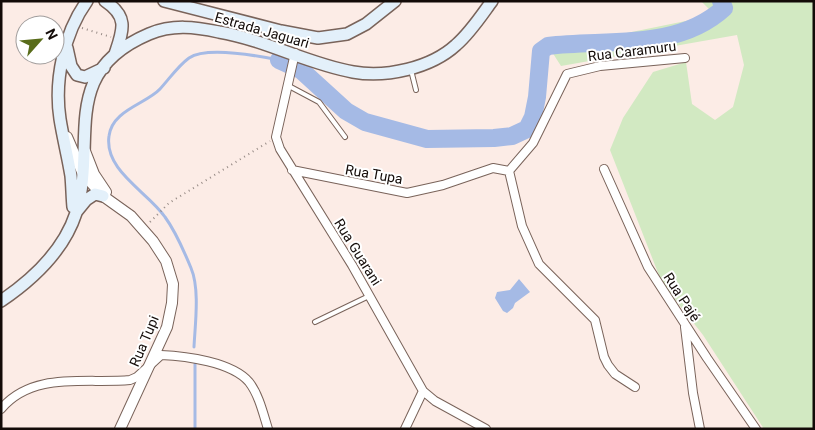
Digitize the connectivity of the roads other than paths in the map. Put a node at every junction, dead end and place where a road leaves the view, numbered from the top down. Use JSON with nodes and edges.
{"nodes":[{"id":1,"x":87,"y":1,"type":"edge"},
{"id":2,"x":105,"y":1,"type":"edge"},
{"id":3,"x":164,"y":1,"type":"edge"},
{"id":4,"x":395,"y":1,"type":"edge"},
{"id":5,"x":492,"y":1,"type":"edge"},
{"id":6,"x":243,"y":20,"type":"junction"},
{"id":7,"x":239,"y":36,"type":"junction"},
{"id":8,"x":67,"y":43,"type":"junction"},
{"id":9,"x":115,"y":54,"type":"junction"},
{"id":10,"x":295,"y":57,"type":"junction"},
{"id":11,"x":685,"y":58,"type":"dead end"},
{"id":12,"x":104,"y":68,"type":"junction"},
{"id":13,"x":411,"y":68,"type":"junction"},
{"id":14,"x":288,"y":85,"type":"junction"},
{"id":15,"x":416,"y":90,"type":"dead end"},
{"id":16,"x":60,"y":118,"type":"junction"},
{"id":17,"x":345,"y":137,"type":"dead end"},
{"id":18,"x":85,"y":149,"type":"junction"},
{"id":19,"x":604,"y":169,"type":"dead end"},
{"id":20,"x":292,"y":170,"type":"junction"},
{"id":21,"x":509,"y":171,"type":"junction"},
{"id":22,"x":83,"y":174,"type":"junction"},
{"id":23,"x":103,"y":196,"type":"junction"},
{"id":24,"x":118,"y":205,"type":"junction"},
{"id":25,"x":75,"y":216,"type":"junction"},
{"id":26,"x":370,"y":296,"type":"junction"},
{"id":27,"x":1,"y":301,"type":"edge"},
{"id":28,"x":315,"y":322,"type":"dead end"},
{"id":29,"x":685,"y":325,"type":"junction"},
{"id":30,"x":150,"y":364,"type":"junction"},
{"id":31,"x":635,"y":388,"type":"dead end"},
{"id":32,"x":424,"y":391,"type":"junction"},
{"id":33,"x":1,"y":409,"type":"edge"},
{"id":34,"x":120,"y":429,"type":"edge"},
{"id":35,"x":268,"y":429,"type":"edge"},
{"id":36,"x":404,"y":429,"type":"edge"},
{"id":37,"x":486,"y":429,"type":"edge"},
{"id":38,"x":700,"y":429,"type":"edge"},
{"id":39,"x":756,"y":429,"type":"edge"}],
"edges":[{"from":1,"to":8,"type":"main road"},
{"from":2,"to":9,"type":"main road"},
{"from":3,"to":6,"type":"main road"},
{"from":4,"to":6,"type":"main road"},
{"from":5,"to":13,"type":"main road","name":"Estrada Jaguari"},
{"from":6,"to":7,"type":"main road"},
{"from":7,"to":9,"type":"main road","name":"Estrada Jaguari"},
{"from":7,"to":10,"type":"main road","name":"Estrada Jaguari"},
{"from":8,"to":12,"type":"main road"},
{"from":8,"to":16,"type":"main road"},
{"from":9,"to":12,"type":"main road","name":"Estrada Jaguari"},
{"from":10,"to":13,"type":"main road","name":"Estrada Jaguari"},
{"from":10,"to":14,"type":"street"},
{"from":11,"to":21,"type":"street","name":"Rua Caramuru"},
{"from":12,"to":18,"type":"main road","name":"Estrada Jaguari"},
{"from":13,"to":15,"type":"lane"},
{"from":14,"to":17,"type":"lane"},
{"from":14,"to":20,"type":"street","name":"Rua Guarani"},
{"from":16,"to":22,"type":"street","name":"Rua Tupi"},
{"from":16,"to":25,"type":"main road"},
{"from":18,"to":22,"type":"main road","name":"Estrada Jaguari"},
{"from":18,"to":24,"type":"street"},
{"from":19,"to":29,"type":"street","name":"Rua Pajé"},
{"from":20,"to":21,"type":"street","name":"Rua Tupa"},
{"from":20,"to":26,"type":"street","name":"Rua Guarani"},
{"from":21,"to":31,"type":"street"},
{"from":22,"to":23,"type":"street","name":"Rua Tupi"},
{"from":22,"to":25,"type":"main road","name":"Estrada Jaguari"},
{"from":23,"to":24,"type":"street","name":"Rua Tupi"},
{"from":23,"to":25,"type":"main road"},
{"from":24,"to":30,"type":"street","name":"Rua Tupi"},
{"from":25,"to":27,"type":"main road"},
{"from":26,"to":28,"type":"lane"},
{"from":26,"to":32,"type":"street","name":"Rua Guarani"},
{"from":29,"to":38,"type":"street"},
{"from":29,"to":39,"type":"street","name":"Rua Pajé"},
{"from":30,"to":33,"type":"street"},
{"from":30,"to":34,"type":"street","name":"Rua Tupi"},
{"from":30,"to":35,"type":"street"},
{"from":32,"to":36,"type":"street"},
{"from":32,"to":37,"type":"street","name":"Rua Guarani"}]}
